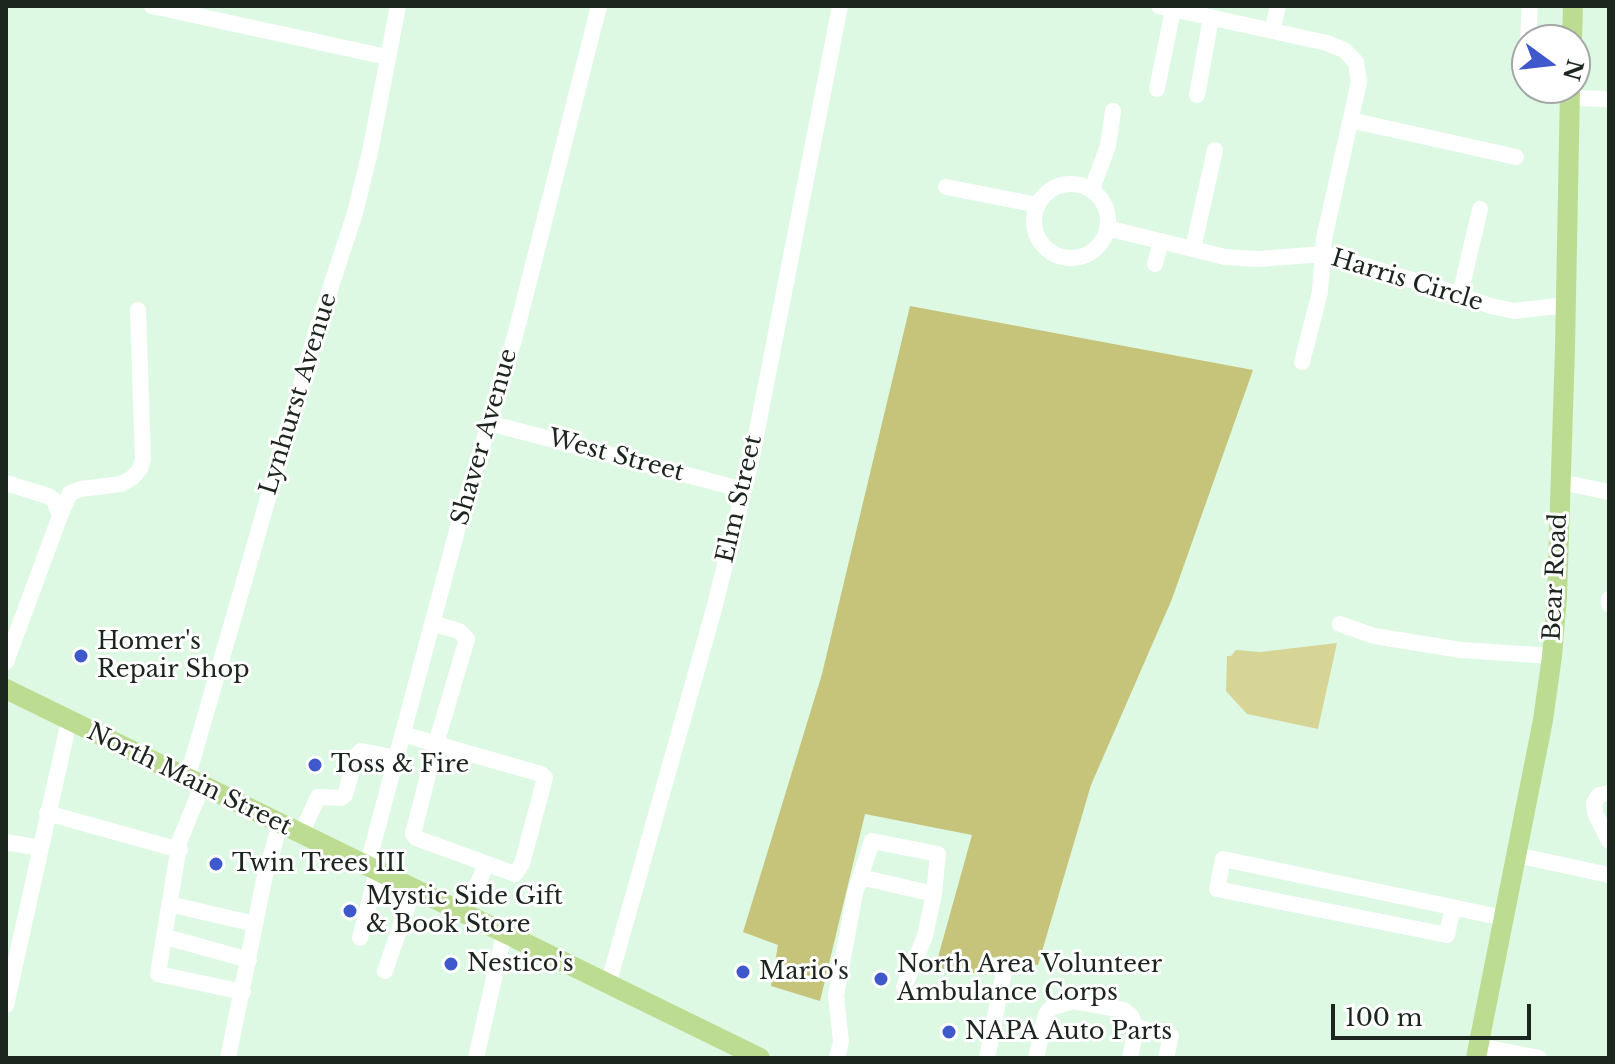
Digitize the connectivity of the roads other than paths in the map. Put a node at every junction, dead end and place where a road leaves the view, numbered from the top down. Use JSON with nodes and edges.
{"nodes":[{"id":1,"x":152,"y":6,"type":"edge"},
{"id":2,"x":398,"y":6,"type":"edge"},
{"id":3,"x":599,"y":6,"type":"edge"},
{"id":4,"x":840,"y":6,"type":"edge"},
{"id":5,"x":1278,"y":6,"type":"edge"},
{"id":6,"x":1166,"y":8,"type":"edge"},
{"id":7,"x":1211,"y":18,"type":"junction"},
{"id":8,"x":1272,"y":31,"type":"junction"},
{"id":9,"x":387,"y":57,"type":"junction"},
{"id":10,"x":1157,"y":89,"type":"dead end"},
{"id":11,"x":1197,"y":95,"type":"dead end"},
{"id":12,"x":1570,"y":104,"type":"edge"},
{"id":13,"x":1113,"y":111,"type":"dead end"},
{"id":14,"x":1350,"y":120,"type":"junction"},
{"id":15,"x":1215,"y":150,"type":"dead end"},
{"id":16,"x":1516,"y":157,"type":"dead end"},
{"id":17,"x":946,"y":187,"type":"dead end"},
{"id":18,"x":1092,"y":189,"type":"junction"},
{"id":19,"x":1038,"y":205,"type":"junction"},
{"id":20,"x":1480,"y":209,"type":"dead end"},
{"id":21,"x":1107,"y":228,"type":"junction"},
{"id":22,"x":1161,"y":241,"type":"junction"},
{"id":23,"x":1193,"y":249,"type":"junction"},
{"id":24,"x":1324,"y":254,"type":"junction"},
{"id":25,"x":1155,"y":264,"type":"dead end"},
{"id":26,"x":1460,"y":295,"type":"junction"},
{"id":27,"x":1566,"y":305,"type":"junction"},
{"id":28,"x":138,"y":310,"type":"dead end"},
{"id":29,"x":1302,"y":362,"type":"dead end"},
{"id":30,"x":489,"y":423,"type":"junction"},
{"id":31,"x":1560,"y":482,"type":"junction"},
{"id":32,"x":6,"y":483,"type":"edge"},
{"id":33,"x":744,"y":490,"type":"junction"},
{"id":34,"x":1609,"y":492,"type":"edge"},
{"id":35,"x":60,"y":516,"type":"junction"},
{"id":36,"x":432,"y":623,"type":"junction"},
{"id":37,"x":1340,"y":624,"type":"dead end"},
{"id":38,"x":1552,"y":656,"type":"junction"},
{"id":39,"x":6,"y":661,"type":"edge"},
{"id":40,"x":6,"y":689,"type":"edge"},
{"id":41,"x":69,"y":721,"type":"junction"},
{"id":42,"x":403,"y":734,"type":"junction"},
{"id":43,"x":436,"y":744,"type":"junction"},
{"id":44,"x":397,"y":758,"type":"junction"},
{"id":45,"x":194,"y":782,"type":"junction"},
{"id":46,"x":1609,"y":793,"type":"edge"},
{"id":47,"x":47,"y":813,"type":"junction"},
{"id":48,"x":280,"y":824,"type":"junction"},
{"id":49,"x":301,"y":834,"type":"junction"},
{"id":50,"x":1609,"y":841,"type":"edge"},
{"id":51,"x":6,"y":842,"type":"edge"},
{"id":52,"x":40,"y":848,"type":"junction"},
{"id":53,"x":180,"y":850,"type":"junction"},
{"id":54,"x":1516,"y":855,"type":"junction"},
{"id":55,"x":486,"y":865,"type":"junction"},
{"id":56,"x":372,"y":870,"type":"junction"},
{"id":57,"x":1609,"y":875,"type":"edge"},
{"id":58,"x":860,"y":877,"type":"junction"},
{"id":59,"x":413,"y":890,"type":"junction"},
{"id":60,"x":934,"y":894,"type":"junction"},
{"id":61,"x":169,"y":904,"type":"junction"},
{"id":62,"x":1453,"y":907,"type":"junction"},
{"id":63,"x":464,"y":915,"type":"junction"},
{"id":64,"x":1504,"y":918,"type":"junction"},
{"id":65,"x":255,"y":924,"type":"junction"},
{"id":66,"x":504,"y":934,"type":"junction"},
{"id":67,"x":166,"y":937,"type":"junction"},
{"id":68,"x":360,"y":938,"type":"dead end"},
{"id":69,"x":249,"y":960,"type":"junction"},
{"id":70,"x":385,"y":971,"type":"dead end"},
{"id":71,"x":1004,"y":971,"type":"dead end"},
{"id":72,"x":608,"y":985,"type":"junction"},
{"id":73,"x":904,"y":987,"type":"dead end"},
{"id":74,"x":243,"y":992,"type":"junction"},
{"id":75,"x":6,"y":1005,"type":"edge"},
{"id":76,"x":1136,"y":1027,"type":"junction"},
{"id":77,"x":1478,"y":1052,"type":"edge"},
{"id":78,"x":753,"y":1056,"type":"edge"},
{"id":79,"x":228,"y":1058,"type":"edge"},
{"id":80,"x":476,"y":1058,"type":"edge"},
{"id":81,"x":837,"y":1058,"type":"edge"},
{"id":82,"x":987,"y":1058,"type":"edge"},
{"id":83,"x":1036,"y":1058,"type":"edge"},
{"id":84,"x":1130,"y":1058,"type":"edge"},
{"id":85,"x":1166,"y":1058,"type":"edge"},
{"id":86,"x":1539,"y":1058,"type":"edge"}],
"edges":[{"from":1,"to":9,"type":"street"},
{"from":2,"to":9,"type":"street","name":"Lynhurst Avenue"},
{"from":3,"to":30,"type":"street","name":"Shaver Avenue"},
{"from":4,"to":33,"type":"street","name":"Elm Street"},
{"from":5,"to":8,"type":"street"},
{"from":6,"to":7,"type":"street"},
{"from":6,"to":10,"type":"street"},
{"from":7,"to":8,"type":"street"},
{"from":7,"to":11,"type":"street"},
{"from":8,"to":14,"type":"street"},
{"from":9,"to":45,"type":"street","name":"Lynhurst Avenue"},
{"from":12,"to":27,"type":"main road","name":"Bear Road"},
{"from":13,"to":18,"type":"street"},
{"from":14,"to":16,"type":"street"},
{"from":14,"to":24,"type":"street"},
{"from":15,"to":23,"type":"street"},
{"from":17,"to":19,"type":"street"},
{"from":18,"to":19,"type":"street"},
{"from":18,"to":21,"type":"street"},
{"from":19,"to":21,"type":"street"},
{"from":20,"to":26,"type":"street"},
{"from":21,"to":22,"type":"street","name":"Harris Circle"},
{"from":22,"to":23,"type":"street","name":"Harris Circle"},
{"from":22,"to":25,"type":"street"},
{"from":23,"to":24,"type":"street","name":"Harris Circle"},
{"from":24,"to":26,"type":"street","name":"Harris Circle"},
{"from":24,"to":29,"type":"street"},
{"from":26,"to":27,"type":"street","name":"Harris Circle"},
{"from":27,"to":31,"type":"main road","name":"Bear Road"},
{"from":28,"to":35,"type":"street"},
{"from":30,"to":33,"type":"street","name":"West Street"},
{"from":30,"to":36,"type":"street","name":"Shaver Avenue"},
{"from":31,"to":34,"type":"street"},
{"from":31,"to":38,"type":"main road","name":"Bear Road"},
{"from":32,"to":35,"type":"street"},
{"from":33,"to":72,"type":"street","name":"Elm Street"},
{"from":35,"to":39,"type":"street"},
{"from":36,"to":42,"type":"street","name":"Shaver Avenue"},
{"from":36,"to":43,"type":"street"},
{"from":37,"to":38,"type":"street"},
{"from":38,"to":54,"type":"main road","name":"Bear Road"},
{"from":40,"to":41,"type":"main road","name":"North Main Street"},
{"from":41,"to":45,"type":"main road","name":"North Main Street"},
{"from":41,"to":47,"type":"street"},
{"from":42,"to":43,"type":"street"},
{"from":42,"to":44,"type":"street","name":"Shaver Avenue"},
{"from":43,"to":55,"type":"street"},
{"from":43,"to":55,"type":"street"},
{"from":44,"to":49,"type":"street"},
{"from":44,"to":56,"type":"street","name":"Shaver Avenue"},
{"from":45,"to":48,"type":"main road","name":"North Main Street"},
{"from":45,"to":53,"type":"street","name":"Lynhurst Avenue"},
{"from":46,"to":50,"type":"street"},
{"from":47,"to":52,"type":"street"},
{"from":47,"to":53,"type":"street"},
{"from":48,"to":49,"type":"main road","name":"North Main Street"},
{"from":48,"to":65,"type":"street"},
{"from":49,"to":56,"type":"main road","name":"North Main Street"},
{"from":51,"to":52,"type":"street"},
{"from":52,"to":75,"type":"street"},
{"from":53,"to":61,"type":"street","name":"Lynhurst Avenue"},
{"from":54,"to":57,"type":"street"},
{"from":54,"to":64,"type":"main road","name":"Bear Road"},
{"from":55,"to":63,"type":"street"},
{"from":56,"to":59,"type":"main road","name":"North Main Street"},
{"from":56,"to":68,"type":"street","name":"Shaver Avenue"},
{"from":58,"to":60,"type":"street"},
{"from":58,"to":60,"type":"street"},
{"from":58,"to":81,"type":"street"},
{"from":59,"to":63,"type":"main road","name":"North Main Street"},
{"from":59,"to":70,"type":"street"},
{"from":60,"to":73,"type":"street"},
{"from":61,"to":65,"type":"street"},
{"from":61,"to":67,"type":"street","name":"Lynhurst Avenue"},
{"from":62,"to":62,"type":"street"},
{"from":62,"to":64,"type":"street"},
{"from":63,"to":66,"type":"main road","name":"North Main Street"},
{"from":64,"to":77,"type":"main road","name":"Bear Road"},
{"from":65,"to":69,"type":"street"},
{"from":66,"to":72,"type":"main road","name":"North Main Street"},
{"from":66,"to":80,"type":"street"},
{"from":67,"to":69,"type":"street"},
{"from":67,"to":74,"type":"street","name":"Lynhurst Avenue"},
{"from":69,"to":74,"type":"street"},
{"from":71,"to":82,"type":"street"},
{"from":72,"to":78,"type":"main road","name":"North Main Street"},
{"from":74,"to":79,"type":"street"},
{"from":76,"to":83,"type":"street"},
{"from":76,"to":84,"type":"street"},
{"from":76,"to":85,"type":"street"},
{"from":77,"to":86,"type":"street"}]}
